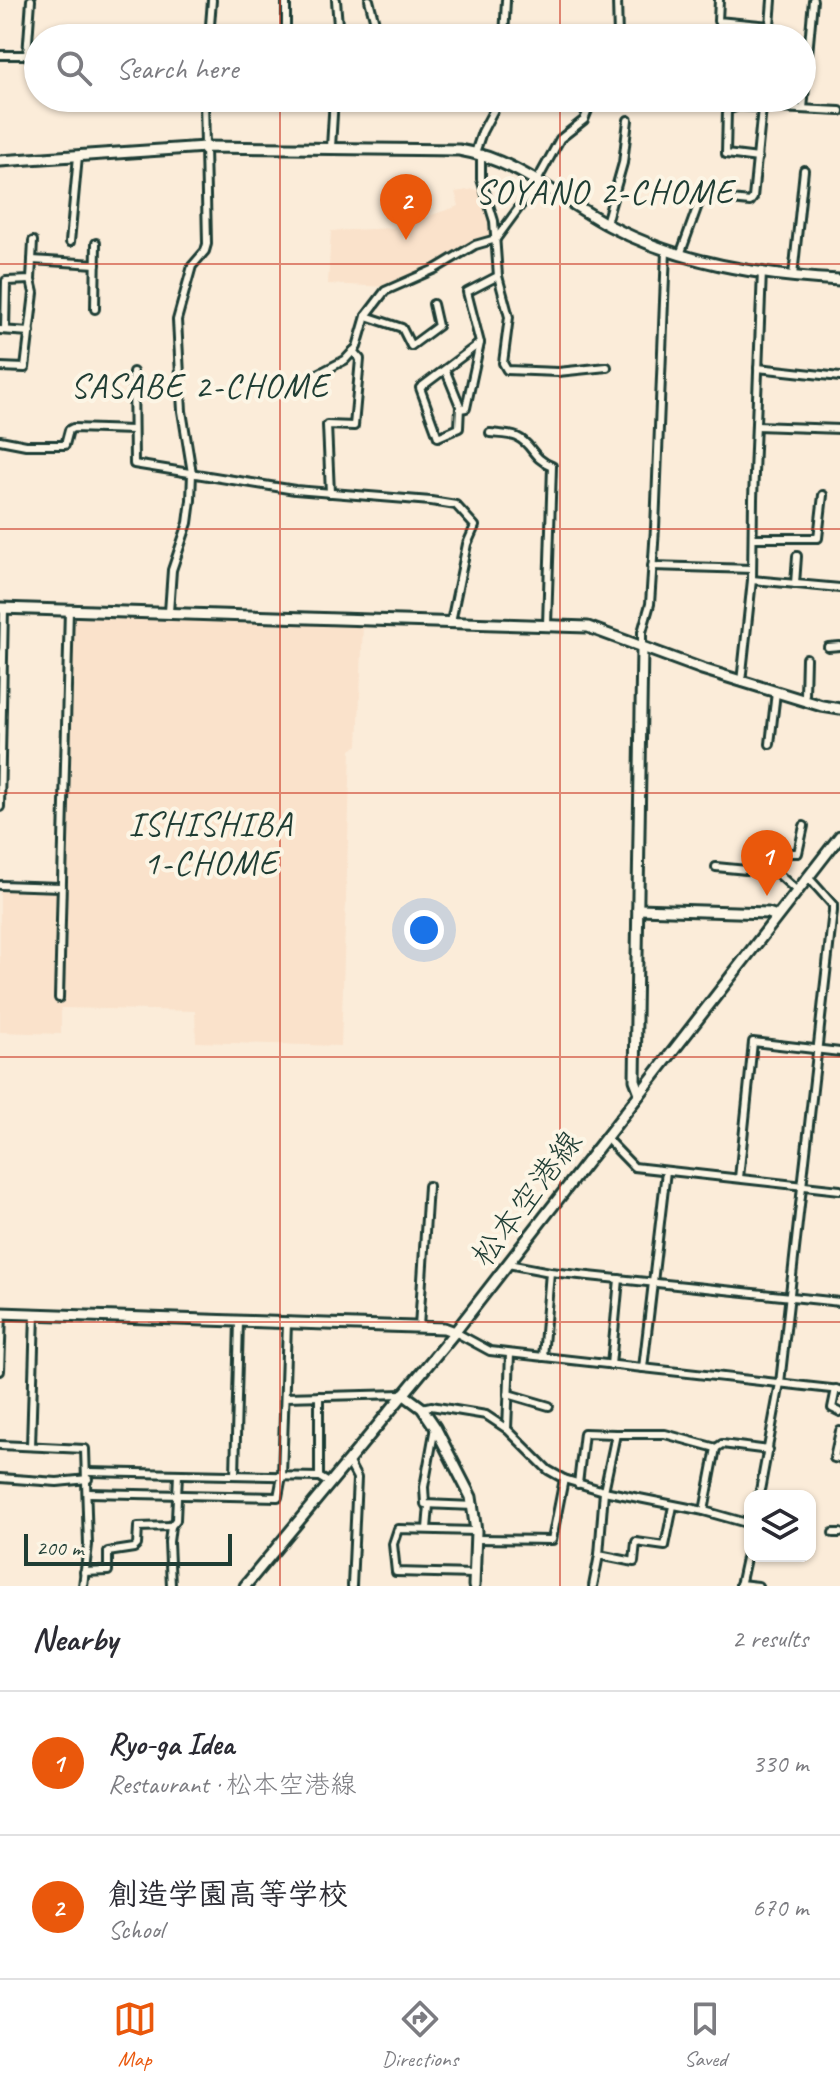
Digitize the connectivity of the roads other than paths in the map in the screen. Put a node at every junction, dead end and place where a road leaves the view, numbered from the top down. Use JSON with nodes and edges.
{"nodes":[{"id":1,"x":31,"y":0,"type":"edge"},
{"id":2,"x":212,"y":0,"type":"edge"},
{"id":3,"x":286,"y":0,"type":"edge"},
{"id":4,"x":336,"y":0,"type":"edge"},
{"id":5,"x":369,"y":0,"type":"edge"},
{"id":6,"x":506,"y":0,"type":"edge"},
{"id":7,"x":617,"y":0,"type":"edge"},
{"id":8,"x":719,"y":0,"type":"edge"},
{"id":9,"x":772,"y":0,"type":"edge"},
{"id":10,"x":813,"y":0,"type":"edge"},
{"id":11,"x":29,"y":24,"type":"edge"},
{"id":12,"x":210,"y":24,"type":"edge"},
{"id":13,"x":286,"y":24,"type":"edge"},
{"id":14,"x":338,"y":24,"type":"edge"},
{"id":15,"x":375,"y":24,"type":"edge"},
{"id":16,"x":505,"y":24,"type":"edge"},
{"id":17,"x":618,"y":24,"type":"edge"},
{"id":18,"x":749,"y":24,"type":"edge"},
{"id":19,"x":770,"y":24,"type":"edge"},
{"id":20,"x":811,"y":24,"type":"edge"},
{"id":21,"x":0,"y":55,"type":"edge"},
{"id":22,"x":24,"y":56,"type":"edge"},
{"id":23,"x":816,"y":110,"type":"edge"},
{"id":24,"x":840,"y":111,"type":"edge"},
{"id":25,"x":204,"y":112,"type":"edge"},
{"id":26,"x":333,"y":112,"type":"edge"},
{"id":27,"x":493,"y":112,"type":"edge"},
{"id":28,"x":587,"y":112,"type":"edge"},
{"id":29,"x":727,"y":112,"type":"edge"},
{"id":30,"x":762,"y":112,"type":"edge"},
{"id":31,"x":628,"y":120,"type":"dead end"},
{"id":32,"x":205,"y":147,"type":"junction"},
{"id":33,"x":331,"y":147,"type":"junction"},
{"id":34,"x":478,"y":154,"type":"junction"},
{"id":35,"x":78,"y":156,"type":"junction"},
{"id":36,"x":758,"y":158,"type":"junction"},
{"id":37,"x":0,"y":161,"type":"edge"},
{"id":38,"x":804,"y":170,"type":"dead end"},
{"id":39,"x":537,"y":182,"type":"junction"},
{"id":40,"x":606,"y":223,"type":"junction"},
{"id":41,"x":496,"y":239,"type":"junction"},
{"id":42,"x":33,"y":241,"type":"dead end"},
{"id":43,"x":70,"y":242,"type":"dead end"},
{"id":44,"x":96,"y":243,"type":"dead end"},
{"id":45,"x":666,"y":251,"type":"junction"},
{"id":46,"x":680,"y":256,"type":"junction"},
{"id":47,"x":32,"y":260,"type":"junction"},
{"id":48,"x":96,"y":264,"type":"junction"},
{"id":49,"x":762,"y":271,"type":"junction"},
{"id":50,"x":498,"y":276,"type":"junction"},
{"id":51,"x":793,"y":276,"type":"junction"},
{"id":52,"x":31,"y":280,"type":"junction"},
{"id":53,"x":840,"y":280,"type":"edge"},
{"id":54,"x":433,"y":304,"type":"dead end"},
{"id":55,"x":95,"y":309,"type":"dead end"},
{"id":56,"x":366,"y":316,"type":"junction"},
{"id":57,"x":2,"y":330,"type":"edge"},
{"id":58,"x":30,"y":332,"type":"junction"},
{"id":59,"x":480,"y":343,"type":"junction"},
{"id":60,"x":353,"y":351,"type":"junction"},
{"id":61,"x":0,"y":367,"type":"edge"},
{"id":62,"x":607,"y":367,"type":"dead end"},
{"id":63,"x":758,"y":368,"type":"junction"},
{"id":64,"x":445,"y":369,"type":"junction"},
{"id":65,"x":133,"y":372,"type":"dead end"},
{"id":66,"x":840,"y":377,"type":"edge"},
{"id":67,"x":308,"y":379,"type":"dead end"},
{"id":68,"x":460,"y":409,"type":"junction"},
{"id":69,"x":756,"y":426,"type":"junction"},
{"id":70,"x":840,"y":429,"type":"edge"},
{"id":71,"x":133,"y":430,"type":"junction"},
{"id":72,"x":490,"y":433,"type":"dead end"},
{"id":73,"x":0,"y":440,"type":"edge"},
{"id":74,"x":192,"y":473,"type":"junction"},
{"id":75,"x":330,"y":493,"type":"junction"},
{"id":76,"x":823,"y":495,"type":"dead end"},
{"id":77,"x":753,"y":538,"type":"junction"},
{"id":78,"x":797,"y":556,"type":"dead end"},
{"id":79,"x":652,"y":566,"type":"junction"},
{"id":80,"x":752,"y":569,"type":"junction"},
{"id":81,"x":752,"y":580,"type":"junction"},
{"id":82,"x":795,"y":584,"type":"junction"},
{"id":83,"x":840,"y":588,"type":"edge"},
{"id":84,"x":2,"y":608,"type":"edge"},
{"id":85,"x":69,"y":609,"type":"junction"},
{"id":86,"x":169,"y":612,"type":"junction"},
{"id":87,"x":451,"y":622,"type":"junction"},
{"id":88,"x":547,"y":625,"type":"junction"},
{"id":89,"x":840,"y":646,"type":"edge"},
{"id":90,"x":828,"y":647,"type":"dead end"},
{"id":91,"x":642,"y":648,"type":"junction"},
{"id":92,"x":806,"y":658,"type":"dead end"},
{"id":93,"x":741,"y":682,"type":"junction"},
{"id":94,"x":776,"y":692,"type":"junction"},
{"id":95,"x":805,"y":695,"type":"dead end"},
{"id":96,"x":840,"y":709,"type":"edge"},
{"id":97,"x":770,"y":744,"type":"dead end"},
{"id":98,"x":0,"y":807,"type":"edge"},
{"id":99,"x":804,"y":826,"type":"dead end"},
{"id":100,"x":840,"y":836,"type":"edge"},
{"id":101,"x":716,"y":867,"type":"dead end"},
{"id":102,"x":769,"y":872,"type":"junction"},
{"id":103,"x":808,"y":877,"type":"junction"},
{"id":104,"x":0,"y":885,"type":"edge"},
{"id":105,"x":61,"y":887,"type":"junction"},
{"id":106,"x":797,"y":891,"type":"junction"},
{"id":107,"x":638,"y":909,"type":"junction"},
{"id":108,"x":777,"y":916,"type":"junction"},
{"id":109,"x":59,"y":998,"type":"dead end"},
{"id":110,"x":816,"y":1049,"type":"junction"},
{"id":111,"x":840,"y":1052,"type":"edge"},
{"id":112,"x":640,"y":1093,"type":"junction"},
{"id":113,"x":605,"y":1137,"type":"junction"},
{"id":114,"x":666,"y":1171,"type":"junction"},
{"id":115,"x":739,"y":1178,"type":"junction"},
{"id":116,"x":428,"y":1186,"type":"dead end"},
{"id":117,"x":803,"y":1186,"type":"junction"},
{"id":118,"x":840,"y":1190,"type":"edge"},
{"id":119,"x":508,"y":1264,"type":"junction"},
{"id":120,"x":550,"y":1272,"type":"junction"},
{"id":121,"x":619,"y":1279,"type":"junction"},
{"id":122,"x":654,"y":1283,"type":"junction"},
{"id":123,"x":790,"y":1297,"type":"junction"},
{"id":124,"x":840,"y":1302,"type":"edge"},
{"id":125,"x":1,"y":1313,"type":"edge"},
{"id":126,"x":35,"y":1314,"type":"junction"},
{"id":127,"x":239,"y":1321,"type":"junction"},
{"id":128,"x":287,"y":1323,"type":"junction"},
{"id":129,"x":419,"y":1327,"type":"junction"},
{"id":130,"x":455,"y":1332,"type":"junction"},
{"id":131,"x":510,"y":1354,"type":"junction"},
{"id":132,"x":543,"y":1357,"type":"junction"},
{"id":133,"x":611,"y":1365,"type":"junction"},
{"id":134,"x":643,"y":1368,"type":"junction"},
{"id":135,"x":0,"y":1371,"type":"edge"},
{"id":136,"x":780,"y":1383,"type":"junction"},
{"id":137,"x":838,"y":1390,"type":"edge"},
{"id":138,"x":403,"y":1394,"type":"junction"},
{"id":139,"x":508,"y":1394,"type":"junction"},
{"id":140,"x":319,"y":1396,"type":"junction"},
{"id":141,"x":285,"y":1397,"type":"junction"},
{"id":142,"x":549,"y":1406,"type":"dead end"},
{"id":143,"x":422,"y":1408,"type":"junction"},
{"id":144,"x":840,"y":1412,"type":"edge"},
{"id":145,"x":435,"y":1427,"type":"junction"},
{"id":146,"x":507,"y":1429,"type":"junction"},
{"id":147,"x":840,"y":1431,"type":"edge"},
{"id":148,"x":616,"y":1434,"type":"junction"},
{"id":149,"x":0,"y":1445,"type":"edge"},
{"id":150,"x":31,"y":1446,"type":"junction"},
{"id":151,"x":716,"y":1448,"type":"junction"},
{"id":152,"x":769,"y":1450,"type":"junction"},
{"id":153,"x":840,"y":1459,"type":"edge"},
{"id":154,"x":348,"y":1461,"type":"junction"},
{"id":155,"x":178,"y":1474,"type":"junction"},
{"id":156,"x":235,"y":1475,"type":"junction"},
{"id":157,"x":88,"y":1476,"type":"junction"},
{"id":158,"x":282,"y":1476,"type":"junction"},
{"id":159,"x":319,"y":1477,"type":"junction"},
{"id":160,"x":0,"y":1478,"type":"edge"},
{"id":161,"x":564,"y":1479,"type":"junction"},
{"id":162,"x":329,"y":1483,"type":"junction"},
{"id":163,"x":578,"y":1484,"type":"junction"},
{"id":164,"x":760,"y":1490,"type":"edge"},
{"id":165,"x":604,"y":1491,"type":"junction"},
{"id":166,"x":88,"y":1493,"type":"junction"},
{"id":167,"x":176,"y":1495,"type":"junction"},
{"id":168,"x":429,"y":1505,"type":"junction"},
{"id":169,"x":474,"y":1506,"type":"junction"},
{"id":170,"x":673,"y":1506,"type":"junction"},
{"id":171,"x":704,"y":1511,"type":"junction"},
{"id":172,"x":744,"y":1522,"type":"edge"},
{"id":173,"x":171,"y":1526,"type":"junction"},
{"id":174,"x":427,"y":1529,"type":"junction"},
{"id":175,"x":476,"y":1535,"type":"junction"},
{"id":176,"x":599,"y":1555,"type":"junction"},
{"id":177,"x":745,"y":1562,"type":"edge"},
{"id":178,"x":84,"y":1572,"type":"junction"},
{"id":179,"x":474,"y":1574,"type":"junction"},
{"id":180,"x":740,"y":1585,"type":"edge"},
{"id":181,"x":83,"y":1586,"type":"edge"},
{"id":182,"x":171,"y":1586,"type":"edge"},
{"id":183,"x":245,"y":1586,"type":"edge"},
{"id":184,"x":352,"y":1586,"type":"edge"},
{"id":185,"x":474,"y":1586,"type":"edge"},
{"id":186,"x":593,"y":1586,"type":"edge"},
{"id":187,"x":758,"y":1586,"type":"edge"}],
"edges":[{"from":1,"to":11,"type":"street"},
{"from":2,"to":12,"type":"street"},
{"from":3,"to":13,"type":"street"},
{"from":4,"to":14,"type":"street"},
{"from":5,"to":15,"type":"street"},
{"from":6,"to":16,"type":"street"},
{"from":7,"to":17,"type":"street"},
{"from":8,"to":18,"type":"street"},
{"from":9,"to":19,"type":"street"},
{"from":10,"to":20,"type":"street"},
{"from":21,"to":22,"type":"street"},
{"from":23,"to":24,"type":"street"},
{"from":25,"to":32,"type":"street"},
{"from":26,"to":33,"type":"street"},
{"from":27,"to":34,"type":"street"},
{"from":28,"to":39,"type":"street"},
{"from":29,"to":36,"type":"street"},
{"from":30,"to":36,"type":"street"},
{"from":31,"to":40,"type":"street"},
{"from":32,"to":33,"type":"street"},
{"from":32,"to":35,"type":"street"},
{"from":32,"to":74,"type":"street"},
{"from":33,"to":34,"type":"street"},
{"from":34,"to":39,"type":"street"},
{"from":34,"to":41,"type":"street"},
{"from":35,"to":37,"type":"street"},
{"from":35,"to":43,"type":"street"},
{"from":36,"to":46,"type":"street"},
{"from":38,"to":51,"type":"street"},
{"from":39,"to":40,"type":"street"},
{"from":39,"to":41,"type":"street"},
{"from":40,"to":45,"type":"street"},
{"from":41,"to":50,"type":"street"},
{"from":41,"to":56,"type":"street"},
{"from":42,"to":47,"type":"street"},
{"from":44,"to":48,"type":"street"},
{"from":45,"to":46,"type":"street"},
{"from":45,"to":79,"type":"street"},
{"from":46,"to":49,"type":"street"},
{"from":47,"to":48,"type":"street"},
{"from":47,"to":52,"type":"street"},
{"from":48,"to":55,"type":"street"},
{"from":49,"to":51,"type":"street"},
{"from":49,"to":63,"type":"street"},
{"from":50,"to":59,"type":"street"},
{"from":50,"to":62,"type":"street"},
{"from":51,"to":53,"type":"street"},
{"from":52,"to":57,"type":"street"},
{"from":52,"to":58,"type":"street"},
{"from":54,"to":56,"type":"street"},
{"from":56,"to":60,"type":"street"},
{"from":57,"to":58,"type":"street"},
{"from":58,"to":61,"type":"street"},
{"from":59,"to":64,"type":"street"},
{"from":59,"to":68,"type":"street"},
{"from":60,"to":67,"type":"street"},
{"from":60,"to":75,"type":"street"},
{"from":63,"to":66,"type":"street"},
{"from":63,"to":69,"type":"street"},
{"from":64,"to":68,"type":"street"},
{"from":64,"to":68,"type":"street"},
{"from":65,"to":71,"type":"street"},
{"from":69,"to":70,"type":"street"},
{"from":69,"to":77,"type":"street"},
{"from":71,"to":73,"type":"street"},
{"from":71,"to":74,"type":"street"},
{"from":72,"to":88,"type":"street"},
{"from":74,"to":75,"type":"street"},
{"from":74,"to":86,"type":"street"},
{"from":75,"to":87,"type":"street"},
{"from":76,"to":77,"type":"street"},
{"from":77,"to":80,"type":"street"},
{"from":78,"to":82,"type":"street"},
{"from":79,"to":80,"type":"street"},
{"from":79,"to":91,"type":"street"},
{"from":80,"to":81,"type":"street"},
{"from":81,"to":82,"type":"street"},
{"from":81,"to":93,"type":"street"},
{"from":82,"to":83,"type":"street"},
{"from":84,"to":85,"type":"street"},
{"from":84,"to":98,"type":"street"},
{"from":85,"to":86,"type":"street"},
{"from":85,"to":105,"type":"street"},
{"from":86,"to":87,"type":"street"},
{"from":87,"to":88,"type":"street"},
{"from":88,"to":91,"type":"street"},
{"from":89,"to":90,"type":"street"},
{"from":91,"to":93,"type":"street"},
{"from":91,"to":107,"type":"street"},
{"from":92,"to":95,"type":"street"},
{"from":93,"to":94,"type":"street"},
{"from":94,"to":96,"type":"street"},
{"from":94,"to":97,"type":"street"},
{"from":99,"to":102,"type":"street"},
{"from":100,"to":103,"type":"street","name":"松本空港線"},
{"from":101,"to":102,"type":"street"},
{"from":102,"to":106,"type":"street"},
{"from":103,"to":106,"type":"street","name":"松本空港線"},
{"from":103,"to":110,"type":"street"},
{"from":104,"to":105,"type":"street"},
{"from":105,"to":109,"type":"street"},
{"from":106,"to":108,"type":"street","name":"松本空港線"},
{"from":107,"to":108,"type":"street"},
{"from":107,"to":112,"type":"street"},
{"from":108,"to":112,"type":"street","name":"松本空港線"},
{"from":110,"to":111,"type":"street"},
{"from":110,"to":115,"type":"street"},
{"from":110,"to":117,"type":"street"},
{"from":112,"to":113,"type":"street","name":"松本空港線"},
{"from":113,"to":114,"type":"street"},
{"from":113,"to":119,"type":"street","name":"松本空港線"},
{"from":114,"to":115,"type":"street"},
{"from":114,"to":122,"type":"street"},
{"from":115,"to":117,"type":"street"},
{"from":116,"to":129,"type":"street"},
{"from":117,"to":118,"type":"street"},
{"from":117,"to":123,"type":"street"},
{"from":119,"to":120,"type":"street"},
{"from":119,"to":130,"type":"street","name":"松本空港線"},
{"from":120,"to":121,"type":"street"},
{"from":120,"to":132,"type":"street"},
{"from":121,"to":122,"type":"street"},
{"from":121,"to":133,"type":"street"},
{"from":122,"to":123,"type":"street"},
{"from":122,"to":134,"type":"street"},
{"from":123,"to":124,"type":"street"},
{"from":123,"to":136,"type":"street"},
{"from":125,"to":126,"type":"street"},
{"from":125,"to":135,"type":"street"},
{"from":126,"to":127,"type":"street"},
{"from":126,"to":150,"type":"street"},
{"from":127,"to":128,"type":"street"},
{"from":127,"to":156,"type":"street"},
{"from":128,"to":129,"type":"street"},
{"from":128,"to":141,"type":"street"},
{"from":129,"to":130,"type":"street"},
{"from":130,"to":131,"type":"street"},
{"from":130,"to":138,"type":"street","name":"松本空港線"},
{"from":131,"to":132,"type":"street"},
{"from":131,"to":139,"type":"street"},
{"from":132,"to":133,"type":"street"},
{"from":133,"to":134,"type":"street"},
{"from":134,"to":136,"type":"street"},
{"from":136,"to":137,"type":"street"},
{"from":136,"to":152,"type":"street"},
{"from":137,"to":144,"type":"street"},
{"from":138,"to":140,"type":"street"},
{"from":138,"to":143,"type":"street"},
{"from":138,"to":154,"type":"street","name":"松本空港線"},
{"from":139,"to":142,"type":"street"},
{"from":139,"to":146,"type":"street"},
{"from":140,"to":141,"type":"street"},
{"from":140,"to":159,"type":"street"},
{"from":141,"to":158,"type":"street"},
{"from":143,"to":145,"type":"street"},
{"from":143,"to":146,"type":"street"},
{"from":145,"to":168,"type":"street"},
{"from":145,"to":169,"type":"street"},
{"from":146,"to":161,"type":"street"},
{"from":147,"to":153,"type":"street"},
{"from":148,"to":151,"type":"street"},
{"from":148,"to":163,"type":"street"},
{"from":148,"to":165,"type":"street"},
{"from":149,"to":150,"type":"street"},
{"from":150,"to":157,"type":"street"},
{"from":151,"to":152,"type":"street"},
{"from":151,"to":171,"type":"street"},
{"from":152,"to":164,"type":"street"},
{"from":154,"to":162,"type":"street","name":"松本空港線"},
{"from":154,"to":184,"type":"street"},
{"from":155,"to":156,"type":"street"},
{"from":155,"to":157,"type":"street"},
{"from":155,"to":167,"type":"street"},
{"from":156,"to":158,"type":"street"},
{"from":157,"to":160,"type":"street"},
{"from":157,"to":166,"type":"street"},
{"from":158,"to":159,"type":"street"},
{"from":158,"to":167,"type":"street"},
{"from":159,"to":162,"type":"street"},
{"from":161,"to":163,"type":"street"},
{"from":161,"to":175,"type":"street"},
{"from":162,"to":183,"type":"street","name":"松本空港線"},
{"from":163,"to":165,"type":"street"},
{"from":165,"to":170,"type":"street"},
{"from":165,"to":176,"type":"street"},
{"from":166,"to":167,"type":"street"},
{"from":166,"to":178,"type":"street"},
{"from":167,"to":173,"type":"street"},
{"from":168,"to":169,"type":"street"},
{"from":168,"to":174,"type":"street"},
{"from":169,"to":175,"type":"street"},
{"from":170,"to":171,"type":"street"},
{"from":170,"to":176,"type":"street"},
{"from":171,"to":172,"type":"street"},
{"from":173,"to":178,"type":"street"},
{"from":173,"to":182,"type":"street"},
{"from":174,"to":175,"type":"street"},
{"from":174,"to":179,"type":"street"},
{"from":175,"to":179,"type":"street"},
{"from":176,"to":186,"type":"street"},
{"from":177,"to":180,"type":"street"},
{"from":178,"to":181,"type":"street"},
{"from":179,"to":185,"type":"street"},
{"from":180,"to":187,"type":"street"}]}
